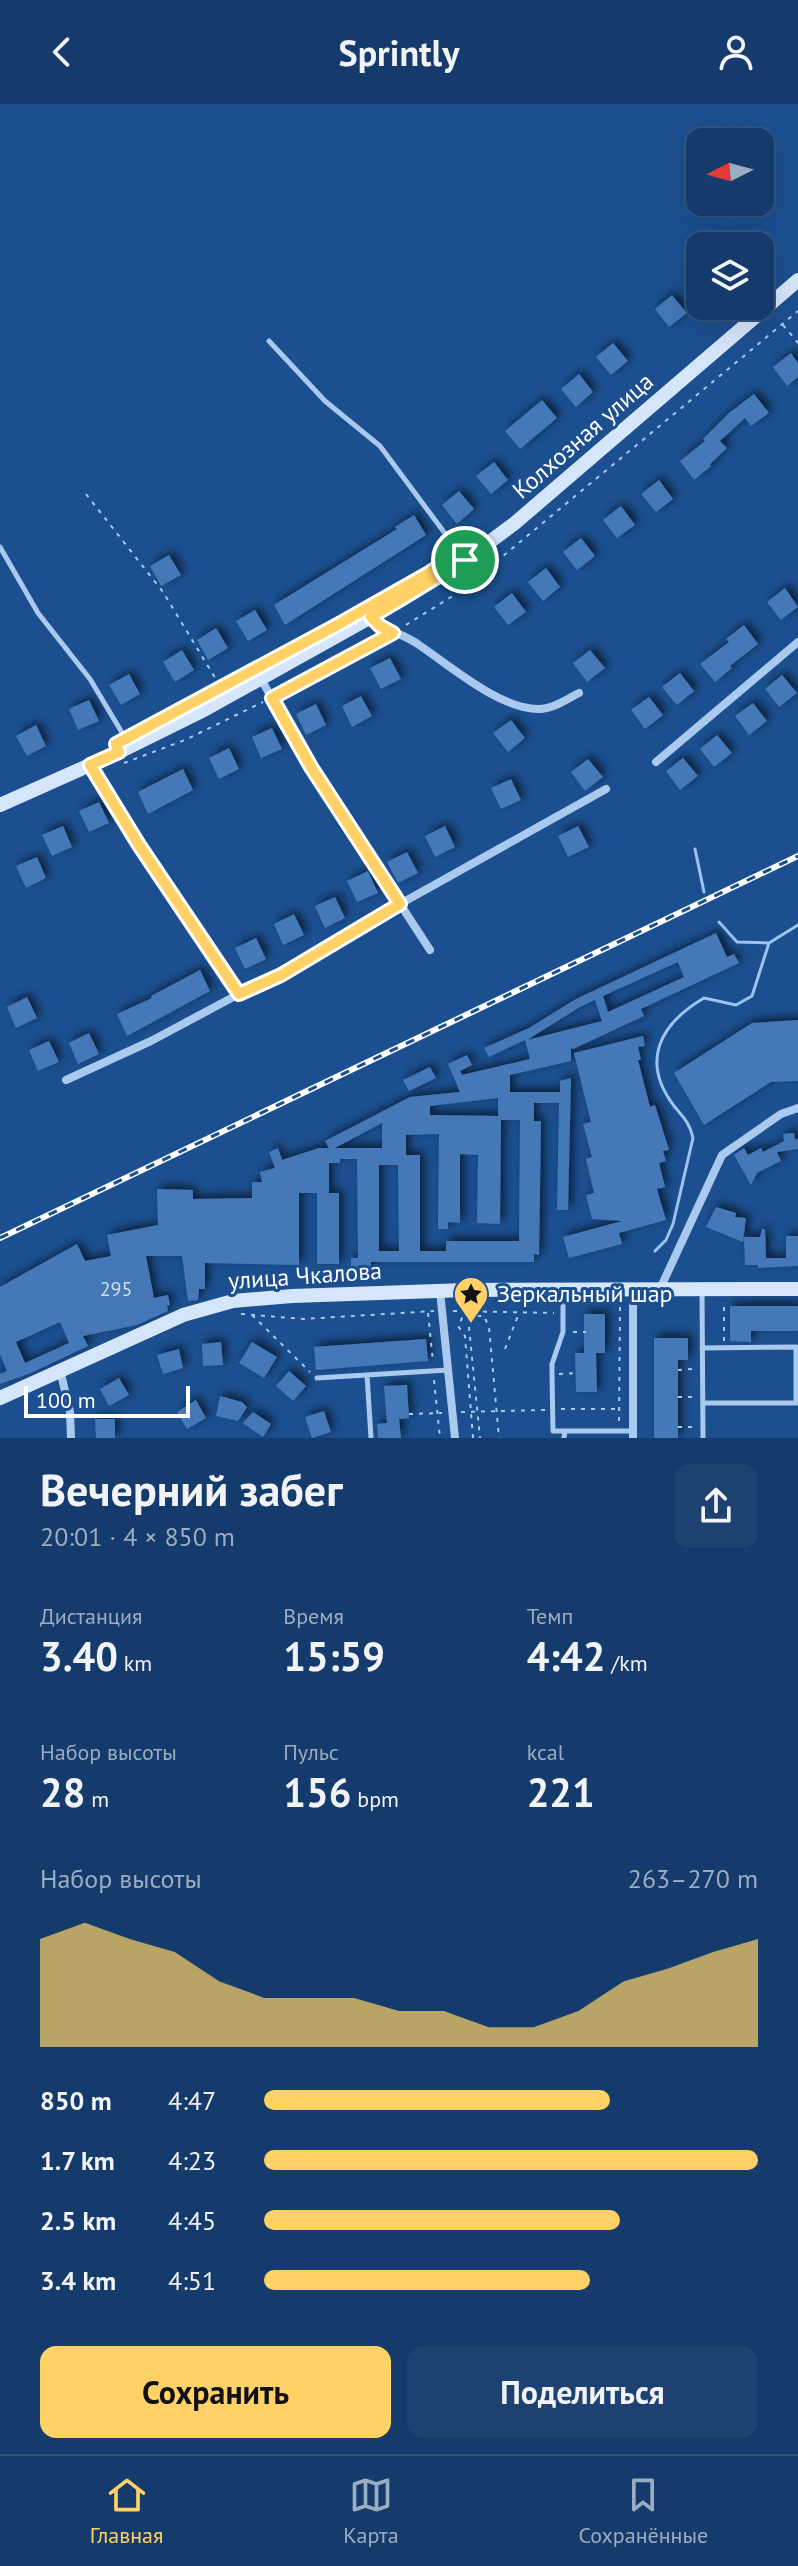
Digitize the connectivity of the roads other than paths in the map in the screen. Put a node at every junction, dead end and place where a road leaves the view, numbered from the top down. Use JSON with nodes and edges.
{"nodes":[{"id":1,"x":798,"y":280,"type":"edge"},
{"id":2,"x":269,"y":341,"type":"dead end"},
{"id":3,"x":0,"y":547,"type":"edge"},
{"id":4,"x":465,"y":560,"type":"junction"},
{"id":5,"x":371,"y":617,"type":"junction"},
{"id":6,"x":798,"y":642,"type":"edge"},
{"id":7,"x":261,"y":679,"type":"junction"},
{"id":8,"x":579,"y":693,"type":"dead end"},
{"id":9,"x":125,"y":749,"type":"junction"},
{"id":10,"x":656,"y":762,"type":"dead end"},
{"id":11,"x":90,"y":765,"type":"junction"},
{"id":12,"x":606,"y":789,"type":"dead end"},
{"id":13,"x":0,"y":805,"type":"edge"},
{"id":14,"x":400,"y":904,"type":"junction"},
{"id":15,"x":430,"y":950,"type":"dead end"},
{"id":16,"x":239,"y":994,"type":"junction"},
{"id":17,"x":66,"y":1080,"type":"dead end"},
{"id":18,"x":798,"y":1108,"type":"edge"},
{"id":19,"x":633,"y":1289,"type":"junction"},
{"id":20,"x":660,"y":1289,"type":"junction"},
{"id":21,"x":702,"y":1289,"type":"junction"},
{"id":22,"x":798,"y":1289,"type":"edge"},
{"id":23,"x":440,"y":1291,"type":"junction"},
{"id":24,"x":563,"y":1304,"type":"dead end"},
{"id":25,"x":702,"y":1348,"type":"junction"},
{"id":26,"x":60,"y":1370,"type":"junction"},
{"id":27,"x":448,"y":1370,"type":"junction"},
{"id":28,"x":367,"y":1375,"type":"junction"},
{"id":29,"x":317,"y":1378,"type":"road end"},
{"id":30,"x":0,"y":1398,"type":"edge"},
{"id":31,"x":703,"y":1400,"type":"junction"},
{"id":32,"x":797,"y":1403,"type":"edge"},
{"id":33,"x":564,"y":1434,"type":"edge"},
{"id":34,"x":633,"y":1434,"type":"edge"},
{"id":35,"x":71,"y":1438,"type":"edge"},
{"id":36,"x":371,"y":1438,"type":"edge"},
{"id":37,"x":455,"y":1438,"type":"edge"},
{"id":38,"x":703,"y":1438,"type":"edge"}],
"edges":[{"from":1,"to":4,"type":"main road","name":"Колхозная улица"},
{"from":2,"to":4,"type":"lane"},
{"from":3,"to":9,"type":"lane"},
{"from":4,"to":5,"type":"main road","name":"Колхозная улица"},
{"from":5,"to":7,"type":"main road","name":"Колхозная улица"},
{"from":5,"to":8,"type":"street"},
{"from":6,"to":10,"type":"street"},
{"from":7,"to":9,"type":"main road","name":"Колхозная улица"},
{"from":7,"to":14,"type":"street"},
{"from":9,"to":11,"type":"main road","name":"Колхозная улица"},
{"from":11,"to":13,"type":"main road","name":"Колхозная улица"},
{"from":11,"to":16,"type":"street"},
{"from":12,"to":14,"type":"street"},
{"from":14,"to":15,"type":"street"},
{"from":14,"to":16,"type":"street"},
{"from":16,"to":17,"type":"street"},
{"from":18,"to":20,"type":"street"},
{"from":19,"to":20,"type":"main road","name":"улица Чкалова"},
{"from":19,"to":23,"type":"main road","name":"улица Чкалова"},
{"from":19,"to":34,"type":"street"},
{"from":20,"to":21,"type":"main road","name":"улица Чкалова"},
{"from":21,"to":22,"type":"main road","name":"улица Чкалова"},
{"from":21,"to":25,"type":"lane"},
{"from":23,"to":26,"type":"main road","name":"улица Чкалова"},
{"from":23,"to":27,"type":"street"},
{"from":24,"to":33,"type":"lane"},
{"from":25,"to":31,"type":"lane"},
{"from":25,"to":32,"type":"lane"},
{"from":26,"to":30,"type":"main road","name":"улица Чкалова"},
{"from":26,"to":35,"type":"street"},
{"from":27,"to":28,"type":"lane"},
{"from":27,"to":37,"type":"street"},
{"from":28,"to":29,"type":"lane"},
{"from":28,"to":36,"type":"lane"},
{"from":31,"to":32,"type":"lane"},
{"from":31,"to":38,"type":"lane"},
{"from":33,"to":34,"type":"lane"}]}
